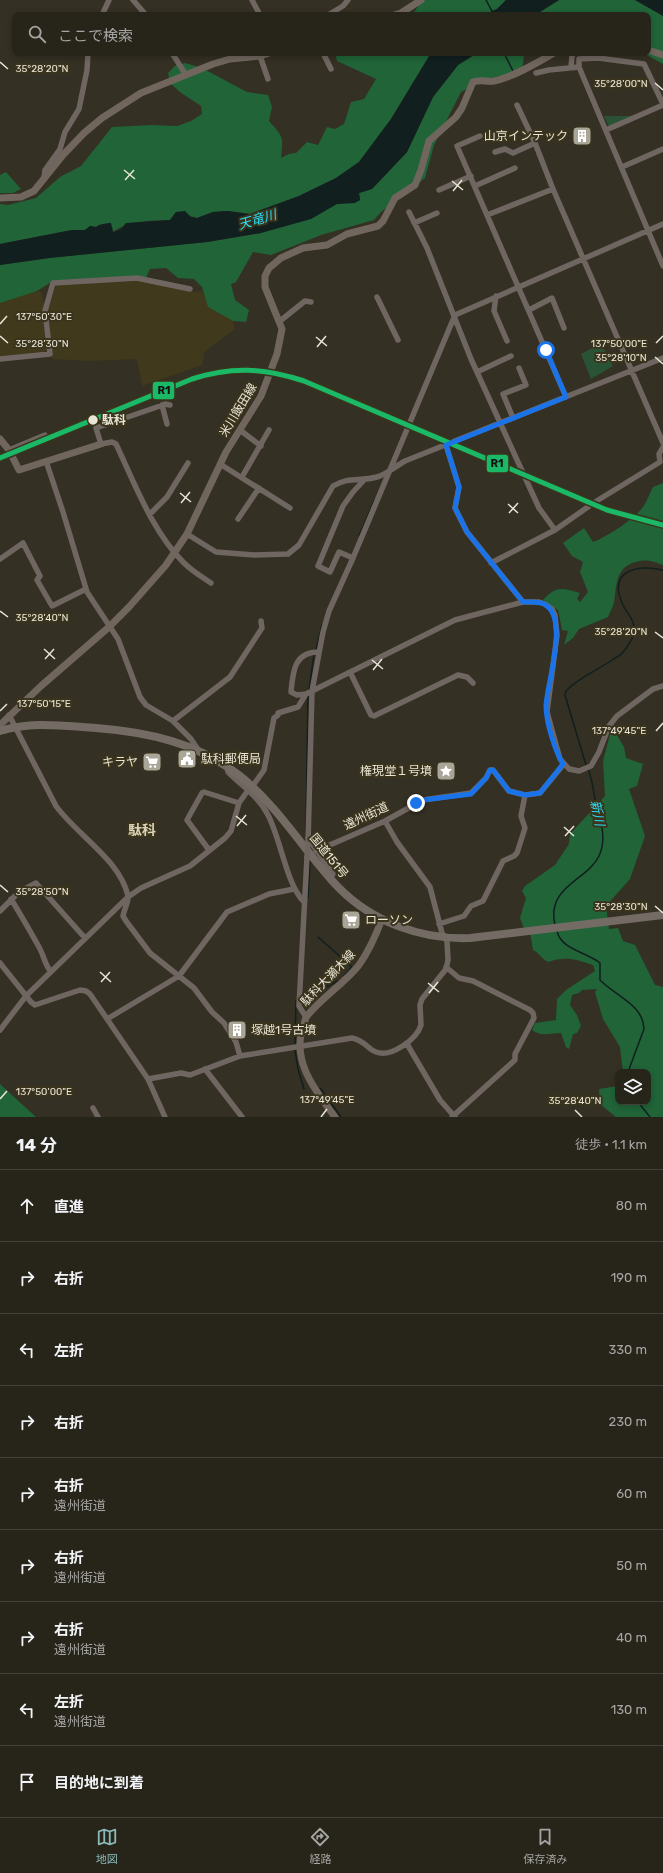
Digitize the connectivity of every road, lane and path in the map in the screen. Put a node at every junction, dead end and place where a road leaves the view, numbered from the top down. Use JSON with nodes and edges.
{"nodes":[{"id":1,"x":109,"y":0,"type":"edge"},
{"id":2,"x":133,"y":0,"type":"edge"},
{"id":3,"x":252,"y":0,"type":"edge"},
{"id":4,"x":348,"y":0,"type":"edge"},
{"id":5,"x":421,"y":0,"type":"edge"},
{"id":6,"x":410,"y":3,"type":"edge"},
{"id":7,"x":103,"y":12,"type":"edge"},
{"id":8,"x":143,"y":12,"type":"edge"},
{"id":9,"x":258,"y":12,"type":"edge"},
{"id":10,"x":333,"y":12,"type":"edge"},
{"id":11,"x":402,"y":12,"type":"edge"},
{"id":12,"x":651,"y":51,"type":"edge"},
{"id":13,"x":663,"y":55,"type":"edge"},
{"id":14,"x":85,"y":56,"type":"edge"},
{"id":15,"x":88,"y":56,"type":"edge"},
{"id":16,"x":174,"y":56,"type":"edge"},
{"id":17,"x":260,"y":56,"type":"joint"},
{"id":18,"x":324,"y":56,"type":"edge"},
{"id":19,"x":548,"y":56,"type":"edge"},
{"id":20,"x":572,"y":56,"type":"edge"},
{"id":21,"x":571,"y":67,"type":"junction"},
{"id":22,"x":579,"y":67,"type":"junction"},
{"id":23,"x":331,"y":69,"type":"dead end"},
{"id":24,"x":87,"y":70,"type":"junction"},
{"id":25,"x":536,"y":73,"type":"dead end"},
{"id":26,"x":186,"y":75,"type":"junction"},
{"id":27,"x":268,"y":78,"type":"dead end"},
{"id":28,"x":663,"y":104,"type":"edge"},
{"id":29,"x":517,"y":105,"type":"dead end"},
{"id":30,"x":606,"y":130,"type":"junction"},
{"id":31,"x":480,"y":136,"type":"dead end"},
{"id":32,"x":535,"y":143,"type":"junction"},
{"id":33,"x":663,"y":149,"type":"edge"},
{"id":34,"x":495,"y":152,"type":"dead end"},
{"id":35,"x":515,"y":168,"type":"dead end"},
{"id":36,"x":622,"y":168,"type":"junction"},
{"id":37,"x":470,"y":176,"type":"junction"},
{"id":38,"x":44,"y":178,"type":"junction"},
{"id":39,"x":475,"y":186,"type":"junction"},
{"id":40,"x":553,"y":189,"type":"junction"},
{"id":41,"x":439,"y":190,"type":"dead end"},
{"id":42,"x":0,"y":198,"type":"edge"},
{"id":43,"x":409,"y":212,"type":"dead end"},
{"id":44,"x":437,"y":213,"type":"dead end"},
{"id":45,"x":487,"y":215,"type":"junction"},
{"id":46,"x":414,"y":223,"type":"junction"},
{"id":47,"x":663,"y":224,"type":"edge"},
{"id":48,"x":648,"y":230,"type":"junction"},
{"id":49,"x":583,"y":258,"type":"junction"},
{"id":50,"x":663,"y":266,"type":"edge"},
{"id":51,"x":519,"y":286,"type":"junction"},
{"id":52,"x":190,"y":289,"type":"dead end"},
{"id":53,"x":496,"y":296,"type":"junction"},
{"id":54,"x":378,"y":297,"type":"dead end"},
{"id":55,"x":311,"y":302,"type":"dead end"},
{"id":56,"x":529,"y":310,"type":"junction"},
{"id":57,"x":454,"y":315,"type":"junction"},
{"id":58,"x":280,"y":321,"type":"junction"},
{"id":59,"x":564,"y":328,"type":"dead end"},
{"id":60,"x":398,"y":340,"type":"dead end"},
{"id":61,"x":507,"y":341,"type":"dead end"},
{"id":62,"x":511,"y":356,"type":"dead end"},
{"id":63,"x":663,"y":358,"type":"edge"},
{"id":64,"x":0,"y":359,"type":"edge"},
{"id":65,"x":519,"y":368,"type":"dead end"},
{"id":66,"x":632,"y":370,"type":"junction"},
{"id":67,"x":477,"y":372,"type":"junction"},
{"id":68,"x":566,"y":397,"type":"junction"},
{"id":69,"x":162,"y":405,"type":"junction"},
{"id":70,"x":170,"y":406,"type":"dead end"},
{"id":71,"x":513,"y":418,"type":"junction"},
{"id":72,"x":500,"y":423,"type":"junction"},
{"id":73,"x":167,"y":424,"type":"dead end"},
{"id":74,"x":240,"y":430,"type":"junction"},
{"id":75,"x":269,"y":430,"type":"dead end"},
{"id":76,"x":45,"y":434,"type":"dead end"},
{"id":77,"x":0,"y":439,"type":"edge"},
{"id":78,"x":663,"y":443,"type":"edge"},
{"id":79,"x":101,"y":444,"type":"junction"},
{"id":80,"x":446,"y":445,"type":"junction"},
{"id":81,"x":261,"y":446,"type":"junction"},
{"id":82,"x":663,"y":447,"type":"edge"},
{"id":83,"x":9,"y":450,"type":"junction"},
{"id":84,"x":46,"y":461,"type":"junction"},
{"id":85,"x":188,"y":463,"type":"dead end"},
{"id":86,"x":220,"y":464,"type":"junction"},
{"id":87,"x":390,"y":470,"type":"junction"},
{"id":88,"x":242,"y":477,"type":"junction"},
{"id":89,"x":365,"y":479,"type":"junction"},
{"id":90,"x":259,"y":488,"type":"junction"},
{"id":91,"x":290,"y":508,"type":"dead end"},
{"id":92,"x":150,"y":514,"type":"junction"},
{"id":93,"x":238,"y":519,"type":"dead end"},
{"id":94,"x":555,"y":530,"type":"junction"},
{"id":95,"x":187,"y":534,"type":"junction"},
{"id":96,"x":175,"y":553,"type":"junction"},
{"id":97,"x":353,"y":558,"type":"junction"},
{"id":98,"x":0,"y":559,"type":"edge"},
{"id":99,"x":491,"y":563,"type":"junction"},
{"id":100,"x":212,"y":583,"type":"dead end"},
{"id":101,"x":86,"y":589,"type":"junction"},
{"id":102,"x":523,"y":602,"type":"junction"},
{"id":103,"x":261,"y":621,"type":"dead end"},
{"id":104,"x":109,"y":627,"type":"junction"},
{"id":105,"x":319,"y":652,"type":"junction"},
{"id":106,"x":350,"y":672,"type":"junction"},
{"id":107,"x":473,"y":683,"type":"dead end"},
{"id":108,"x":663,"y":686,"type":"edge"},
{"id":109,"x":312,"y":691,"type":"junction"},
{"id":110,"x":306,"y":694,"type":"junction"},
{"id":111,"x":10,"y":715,"type":"junction"},
{"id":112,"x":173,"y":721,"type":"junction"},
{"id":113,"x":0,"y":725,"type":"edge"},
{"id":114,"x":16,"y":727,"type":"junction"},
{"id":115,"x":0,"y":731,"type":"edge"},
{"id":116,"x":199,"y":751,"type":"junction"},
{"id":117,"x":563,"y":764,"type":"junction"},
{"id":118,"x":250,"y":787,"type":"junction"},
{"id":119,"x":525,"y":795,"type":"junction"},
{"id":120,"x":239,"y":803,"type":"junction"},
{"id":121,"x":385,"y":821,"type":"junction"},
{"id":122,"x":308,"y":837,"type":"junction"},
{"id":123,"x":209,"y":850,"type":"junction"},
{"id":124,"x":316,"y":851,"type":"junction"},
{"id":125,"x":330,"y":878,"type":"junction"},
{"id":126,"x":294,"y":889,"type":"junction"},
{"id":127,"x":128,"y":897,"type":"junction"},
{"id":128,"x":10,"y":899,"type":"junction"},
{"id":129,"x":303,"y":901,"type":"junction"},
{"id":130,"x":0,"y":911,"type":"edge"},
{"id":131,"x":663,"y":915,"type":"edge"},
{"id":132,"x":382,"y":919,"type":"junction"},
{"id":133,"x":439,"y":924,"type":"junction"},
{"id":134,"x":85,"y":938,"type":"junction"},
{"id":135,"x":445,"y":938,"type":"junction"},
{"id":136,"x":0,"y":963,"type":"edge"},
{"id":137,"x":446,"y":967,"type":"junction"},
{"id":138,"x":51,"y":972,"type":"junction"},
{"id":139,"x":179,"y":976,"type":"junction"},
{"id":140,"x":26,"y":996,"type":"junction"},
{"id":141,"x":306,"y":1017,"type":"junction"},
{"id":142,"x":107,"y":1019,"type":"junction"},
{"id":143,"x":0,"y":1030,"type":"edge"},
{"id":144,"x":407,"y":1044,"type":"junction"},
{"id":145,"x":299,"y":1046,"type":"junction"},
{"id":146,"x":240,"y":1056,"type":"junction"},
{"id":147,"x":204,"y":1069,"type":"junction"},
{"id":148,"x":148,"y":1079,"type":"junction"},
{"id":149,"x":93,"y":1108,"type":"dead end"},
{"id":150,"x":98,"y":1117,"type":"edge"},
{"id":151,"x":165,"y":1117,"type":"edge"},
{"id":152,"x":242,"y":1117,"type":"edge"},
{"id":153,"x":336,"y":1117,"type":"edge"},
{"id":154,"x":454,"y":1117,"type":"edge"}],
"edges":[{"from":1,"to":7,"type":"street"},
{"from":2,"to":8,"type":"street"},
{"from":3,"to":9,"type":"street"},
{"from":4,"to":10,"type":"street"},
{"from":5,"to":6,"type":"main road"},
{"from":6,"to":11,"type":"main road"},
{"from":12,"to":13,"type":"main road"},
{"from":14,"to":24,"type":"street"},
{"from":15,"to":24,"type":"street"},
{"from":16,"to":26,"type":"street"},
{"from":17,"to":26,"type":"main road"},
{"from":17,"to":27,"type":"street"},
{"from":18,"to":23,"type":"street"},
{"from":19,"to":58,"type":"main road","name":"米川飯田線"},
{"from":20,"to":21,"type":"street"},
{"from":21,"to":22,"type":"street"},
{"from":21,"to":25,"type":"street"},
{"from":22,"to":28,"type":"street"},
{"from":22,"to":30,"type":"street"},
{"from":24,"to":38,"type":"street"},
{"from":26,"to":38,"type":"main road"},
{"from":28,"to":30,"type":"street"},
{"from":29,"to":32,"type":"street"},
{"from":30,"to":36,"type":"street"},
{"from":31,"to":37,"type":"street"},
{"from":32,"to":34,"type":"street"},
{"from":32,"to":40,"type":"street"},
{"from":33,"to":36,"type":"street"},
{"from":35,"to":39,"type":"street"},
{"from":36,"to":48,"type":"street"},
{"from":37,"to":39,"type":"street"},
{"from":37,"to":41,"type":"street"},
{"from":38,"to":42,"type":"main road"},
{"from":39,"to":45,"type":"street"},
{"from":40,"to":45,"type":"street"},
{"from":40,"to":49,"type":"street"},
{"from":43,"to":46,"type":"street"},
{"from":44,"to":46,"type":"street"},
{"from":45,"to":51,"type":"street"},
{"from":46,"to":57,"type":"street"},
{"from":47,"to":48,"type":"street"},
{"from":48,"to":49,"type":"street"},
{"from":48,"to":50,"type":"street"},
{"from":49,"to":51,"type":"street"},
{"from":49,"to":66,"type":"street"},
{"from":51,"to":53,"type":"street"},
{"from":51,"to":56,"type":"street"},
{"from":52,"to":64,"type":"street"},
{"from":53,"to":57,"type":"street"},
{"from":53,"to":61,"type":"street"},
{"from":54,"to":60,"type":"street"},
{"from":55,"to":58,"type":"street"},
{"from":56,"to":59,"type":"street"},
{"from":56,"to":68,"type":"street"},
{"from":57,"to":67,"type":"street"},
{"from":57,"to":87,"type":"street"},
{"from":58,"to":74,"type":"main road","name":"米川飯田線"},
{"from":62,"to":67,"type":"street"},
{"from":63,"to":66,"type":"street"},
{"from":65,"to":71,"type":"street"},
{"from":66,"to":68,"type":"street"},
{"from":66,"to":78,"type":"street"},
{"from":67,"to":72,"type":"street"},
{"from":68,"to":71,"type":"street"},
{"from":69,"to":70,"type":"street"},
{"from":69,"to":73,"type":"street"},
{"from":69,"to":79,"type":"street"},
{"from":71,"to":72,"type":"street"},
{"from":72,"to":80,"type":"street"},
{"from":72,"to":94,"type":"street"},
{"from":74,"to":81,"type":"street"},
{"from":74,"to":86,"type":"main road","name":"米川飯田線"},
{"from":75,"to":81,"type":"street"},
{"from":76,"to":83,"type":"street"},
{"from":77,"to":83,"type":"main road"},
{"from":79,"to":84,"type":"main road"},
{"from":79,"to":92,"type":"street"},
{"from":80,"to":87,"type":"street"},
{"from":80,"to":99,"type":"street"},
{"from":81,"to":88,"type":"street"},
{"from":82,"to":94,"type":"street"},
{"from":83,"to":84,"type":"main road"},
{"from":84,"to":101,"type":"street"},
{"from":85,"to":92,"type":"street"},
{"from":86,"to":88,"type":"street"},
{"from":86,"to":95,"type":"main road","name":"米川飯田線"},
{"from":87,"to":89,"type":"street"},
{"from":87,"to":97,"type":"street"},
{"from":88,"to":90,"type":"street"},
{"from":89,"to":95,"type":"street"},
{"from":89,"to":97,"type":"street"},
{"from":90,"to":91,"type":"street"},
{"from":90,"to":93,"type":"street"},
{"from":92,"to":96,"type":"street"},
{"from":94,"to":99,"type":"street"},
{"from":95,"to":96,"type":"main road","name":"米川飯田線"},
{"from":96,"to":100,"type":"street"},
{"from":96,"to":104,"type":"main road","name":"米川飯田線"},
{"from":97,"to":105,"type":"street"},
{"from":98,"to":101,"type":"street"},
{"from":99,"to":102,"type":"street"},
{"from":101,"to":104,"type":"street"},
{"from":102,"to":106,"type":"street"},
{"from":102,"to":117,"type":"street"},
{"from":103,"to":112,"type":"street"},
{"from":104,"to":111,"type":"main road","name":"米川飯田線"},
{"from":104,"to":112,"type":"street"},
{"from":105,"to":109,"type":"street"},
{"from":105,"to":110,"type":"street"},
{"from":106,"to":107,"type":"street"},
{"from":106,"to":109,"type":"street"},
{"from":108,"to":117,"type":"street"},
{"from":109,"to":110,"type":"street"},
{"from":109,"to":122,"type":"street"},
{"from":110,"to":118,"type":"street"},
{"from":111,"to":113,"type":"main road","name":"米川飯田線"},
{"from":111,"to":114,"type":"street"},
{"from":112,"to":116,"type":"street"},
{"from":114,"to":115,"type":"highway","name":"国道151号"},
{"from":114,"to":116,"type":"highway","name":"国道151号"},
{"from":114,"to":127,"type":"street"},
{"from":116,"to":118,"type":"highway","name":"国道151号"},
{"from":117,"to":119,"type":"street"},
{"from":118,"to":120,"type":"street"},
{"from":118,"to":125,"type":"highway","name":"国道151号"},
{"from":118,"to":126,"type":"street"},
{"from":119,"to":121,"type":"street","name":"遠州街道"},
{"from":119,"to":133,"type":"street"},
{"from":120,"to":123,"type":"street"},
{"from":120,"to":123,"type":"street"},
{"from":121,"to":124,"type":"street","name":"遠州街道"},
{"from":121,"to":133,"type":"street"},
{"from":122,"to":124,"type":"street"},
{"from":122,"to":129,"type":"street","bridge":true},
{"from":123,"to":127,"type":"street"},
{"from":124,"to":125,"type":"street"},
{"from":125,"to":132,"type":"highway","name":"国道151号"},
{"from":126,"to":129,"type":"street"},
{"from":126,"to":139,"type":"street"},
{"from":127,"to":134,"type":"street"},
{"from":127,"to":139,"type":"street"},
{"from":128,"to":130,"type":"street"},
{"from":128,"to":134,"type":"street"},
{"from":128,"to":138,"type":"street"},
{"from":129,"to":141,"type":"street"},
{"from":131,"to":135,"type":"highway","name":"国道151号"},
{"from":132,"to":135,"type":"highway","name":"国道151号"},
{"from":132,"to":141,"type":"main road","name":"駄科大瀬木線"},
{"from":133,"to":135,"type":"street"},
{"from":134,"to":138,"type":"street"},
{"from":135,"to":137,"type":"street"},
{"from":136,"to":140,"type":"street"},
{"from":137,"to":144,"type":"street"},
{"from":137,"to":154,"type":"street"},
{"from":138,"to":140,"type":"street"},
{"from":139,"to":142,"type":"street"},
{"from":139,"to":146,"type":"street"},
{"from":140,"to":142,"type":"street"},
{"from":140,"to":143,"type":"street"},
{"from":141,"to":145,"type":"main road","name":"駄科大瀬木線"},
{"from":142,"to":148,"type":"street"},
{"from":144,"to":145,"type":"street"},
{"from":144,"to":154,"type":"street"},
{"from":145,"to":146,"type":"street"},
{"from":145,"to":153,"type":"main road","name":"駄科大瀬木線"},
{"from":146,"to":147,"type":"street"},
{"from":147,"to":148,"type":"street"},
{"from":147,"to":152,"type":"street"},
{"from":148,"to":151,"type":"street"},
{"from":149,"to":150,"type":"street"}]}
